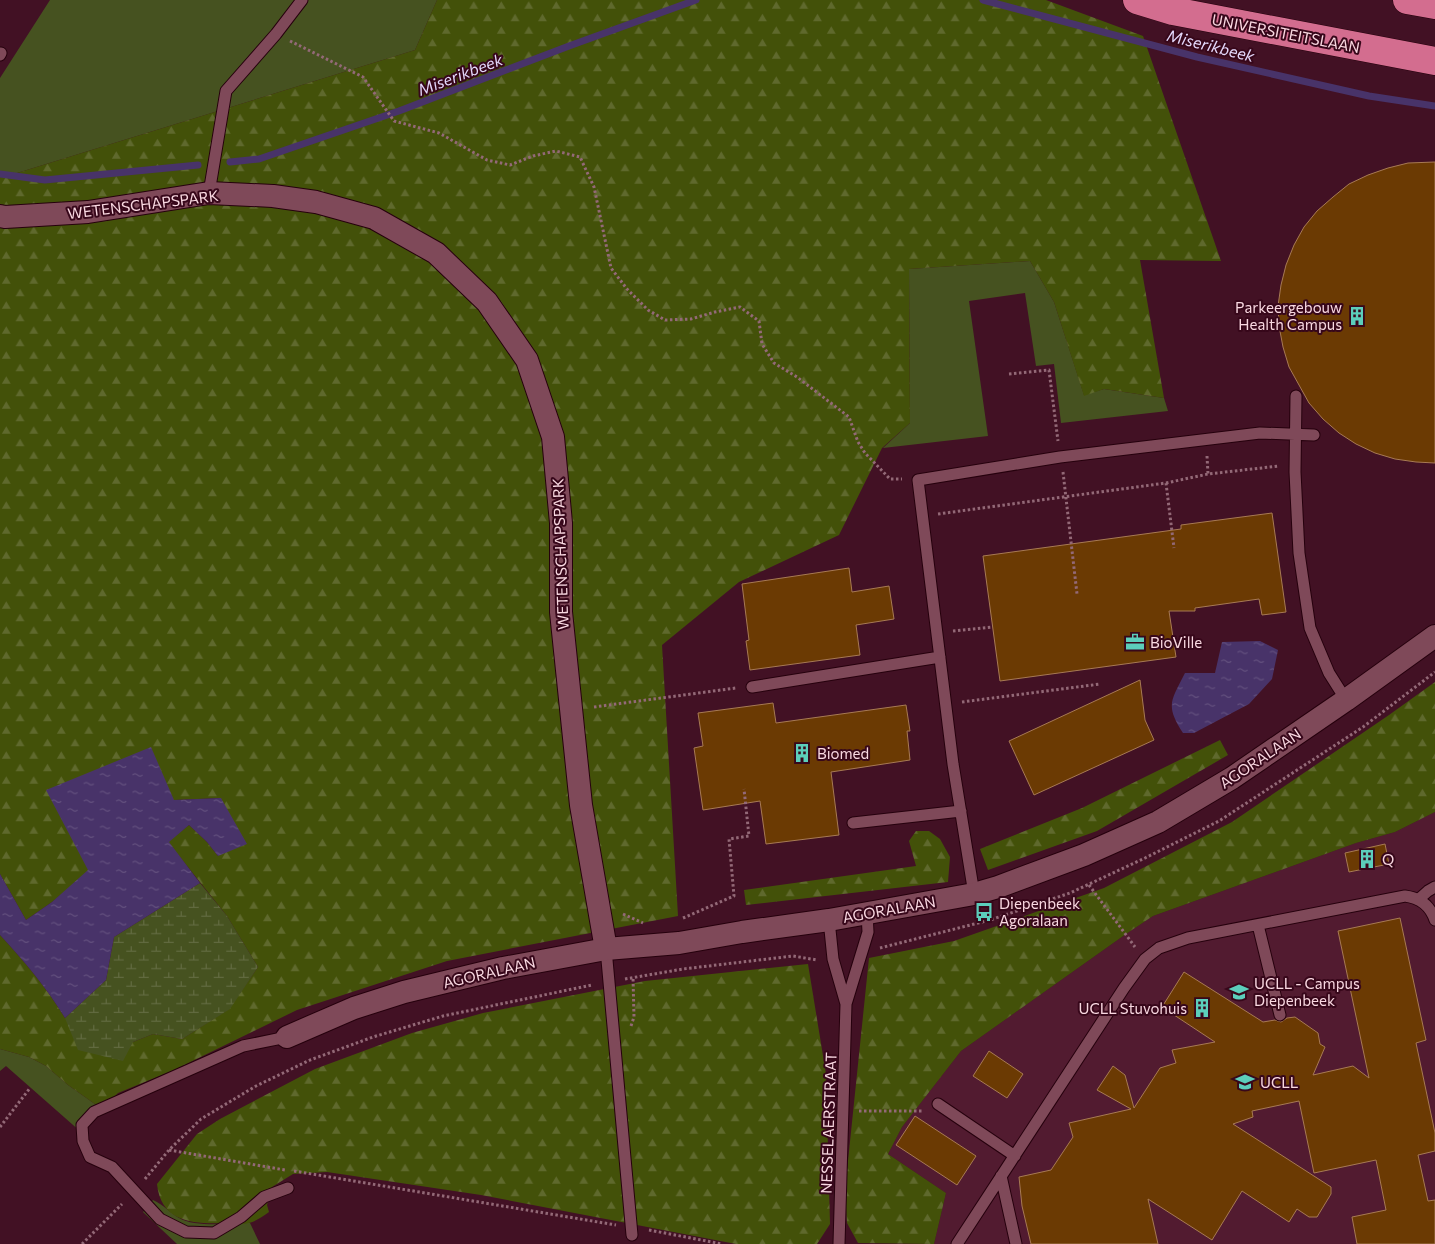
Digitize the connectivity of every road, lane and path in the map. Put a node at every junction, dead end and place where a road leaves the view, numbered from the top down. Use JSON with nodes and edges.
{"nodes":[{"id":1,"x":302,"y":0,"type":"edge"},
{"id":2,"x":1137,"y":0,"type":"edge"},
{"id":3,"x":1406,"y":0,"type":"edge"},
{"id":4,"x":1435,"y":5,"type":"edge"},
{"id":5,"x":276,"y":34,"type":"junction"},
{"id":6,"x":1435,"y":61,"type":"edge"},
{"id":7,"x":209,"y":193,"type":"junction"},
{"id":8,"x":0,"y":216,"type":"edge"},
{"id":9,"x":1296,"y":396,"type":"dead end"},
{"id":10,"x":1296,"y":436,"type":"junction"},
{"id":11,"x":1314,"y":436,"type":"dead end"},
{"id":12,"x":1295,"y":464,"type":"junction"},
{"id":13,"x":918,"y":480,"type":"junction"},
{"id":14,"x":1166,"y":483,"type":"junction"},
{"id":15,"x":923,"y":516,"type":"junction"},
{"id":16,"x":1174,"y":548,"type":"dead end"},
{"id":17,"x":992,"y":626,"type":"dead end"},
{"id":18,"x":937,"y":633,"type":"junction"},
{"id":19,"x":1435,"y":636,"type":"edge"},
{"id":20,"x":940,"y":657,"type":"junction"},
{"id":21,"x":1100,"y":684,"type":"dead end"},
{"id":22,"x":752,"y":686,"type":"joint"},
{"id":23,"x":1346,"y":700,"type":"junction"},
{"id":24,"x":946,"y":704,"type":"junction"},
{"id":25,"x":571,"y":710,"type":"junction"},
{"id":26,"x":744,"y":789,"type":"dead end"},
{"id":27,"x":961,"y":811,"type":"junction"},
{"id":28,"x":854,"y":823,"type":"dead end"},
{"id":29,"x":1089,"y":885,"type":"dead end"},
{"id":30,"x":1435,"y":887,"type":"edge"},
{"id":31,"x":974,"y":894,"type":"junction"},
{"id":32,"x":1419,"y":899,"type":"junction"},
{"id":33,"x":620,"y":907,"type":"dead end"},
{"id":34,"x":867,"y":913,"type":"junction"},
{"id":35,"x":828,"y":920,"type":"junction"},
{"id":36,"x":1435,"y":920,"type":"edge"},
{"id":37,"x":649,"y":925,"type":"dead end"},
{"id":38,"x":1258,"y":925,"type":"junction"},
{"id":39,"x":679,"y":943,"type":"junction"},
{"id":40,"x":606,"y":949,"type":"junction"},
{"id":41,"x":833,"y":959,"type":"junction"},
{"id":42,"x":1146,"y":959,"type":"junction"},
{"id":43,"x":684,"y":969,"type":"junction"},
{"id":44,"x":609,"y":982,"type":"junction"},
{"id":45,"x":846,"y":1004,"type":"junction"},
{"id":46,"x":1280,"y":1015,"type":"dead end"},
{"id":47,"x":286,"y":1037,"type":"joint"},
{"id":48,"x":30,"y":1088,"type":"dead end"},
{"id":49,"x":938,"y":1104,"type":"joint"},
{"id":50,"x":843,"y":1112,"type":"junction"},
{"id":51,"x":0,"y":1127,"type":"edge"},
{"id":52,"x":169,"y":1150,"type":"junction"},
{"id":53,"x":1015,"y":1156,"type":"junction"},
{"id":54,"x":1001,"y":1176,"type":"junction"},
{"id":55,"x":288,"y":1188,"type":"dead end"},
{"id":56,"x":135,"y":1190,"type":"junction"},
{"id":57,"x":632,"y":1231,"type":"junction"},
{"id":58,"x":82,"y":1244,"type":"edge"},
{"id":59,"x":722,"y":1244,"type":"edge"},
{"id":60,"x":839,"y":1244,"type":"edge"},
{"id":61,"x":957,"y":1244,"type":"edge"},
{"id":62,"x":1016,"y":1244,"type":"edge"}],
"edges":[{"from":1,"to":5,"type":"lane"},
{"from":2,"to":6,"type":"highway","name":"UNIVERSITEITSLAAN"},
{"from":3,"to":4,"type":"highway"},
{"from":5,"to":7,"type":"lane"},
{"from":5,"to":13,"type":"path"},
{"from":7,"to":8,"type":"street","name":"WETENSCHAPSPARK"},
{"from":7,"to":25,"type":"street","name":"WETENSCHAPSPARK"},
{"from":9,"to":10,"type":"lane"},
{"from":10,"to":11,"type":"lane"},
{"from":10,"to":12,"type":"lane"},
{"from":10,"to":13,"type":"lane"},
{"from":12,"to":14,"type":"path"},
{"from":12,"to":23,"type":"lane"},
{"from":13,"to":15,"type":"lane"},
{"from":14,"to":15,"type":"path"},
{"from":14,"to":16,"type":"path"},
{"from":15,"to":18,"type":"lane"},
{"from":17,"to":18,"type":"path"},
{"from":18,"to":20,"type":"lane"},
{"from":19,"to":23,"type":"street","name":"AGORALAAN"},
{"from":20,"to":22,"type":"lane"},
{"from":20,"to":24,"type":"lane"},
{"from":21,"to":24,"type":"path"},
{"from":22,"to":25,"type":"path"},
{"from":23,"to":31,"type":"street","name":"AGORALAAN"},
{"from":24,"to":27,"type":"lane"},
{"from":25,"to":40,"type":"street","name":"WETENSCHAPSPARK"},
{"from":26,"to":39,"type":"path"},
{"from":27,"to":28,"type":"lane"},
{"from":27,"to":31,"type":"lane"},
{"from":29,"to":42,"type":"path"},
{"from":30,"to":32,"type":"lane"},
{"from":31,"to":34,"type":"street","name":"AGORALAAN"},
{"from":32,"to":36,"type":"lane"},
{"from":32,"to":38,"type":"lane"},
{"from":33,"to":37,"type":"path"},
{"from":34,"to":35,"type":"street","name":"AGORALAAN"},
{"from":34,"to":45,"type":"lane","name":"NESSELAERSTRAAT"},
{"from":35,"to":39,"type":"street","name":"AGORALAAN"},
{"from":35,"to":41,"type":"lane","name":"NESSELAERSTRAAT"},
{"from":38,"to":42,"type":"lane"},
{"from":38,"to":46,"type":"lane"},
{"from":39,"to":40,"type":"street","name":"AGORALAAN"},
{"from":39,"to":43,"type":"path"},
{"from":40,"to":44,"type":"lane"},
{"from":40,"to":47,"type":"street","name":"AGORALAAN"},
{"from":41,"to":43,"type":"path"},
{"from":41,"to":45,"type":"lane","name":"NESSELAERSTRAAT"},
{"from":42,"to":53,"type":"lane"},
{"from":43,"to":44,"type":"path"},
{"from":44,"to":52,"type":"path"},
{"from":44,"to":57,"type":"lane"},
{"from":45,"to":50,"type":"lane","name":"NESSELAERSTRAAT"},
{"from":47,"to":56,"type":"lane"},
{"from":48,"to":51,"type":"path"},
{"from":49,"to":50,"type":"path"},
{"from":49,"to":53,"type":"lane"},
{"from":50,"to":60,"type":"lane","name":"NESSELAERSTRAAT"},
{"from":52,"to":56,"type":"path"},
{"from":52,"to":57,"type":"path"},
{"from":53,"to":54,"type":"lane"},
{"from":54,"to":61,"type":"lane"},
{"from":54,"to":62,"type":"lane"},
{"from":55,"to":56,"type":"lane"},
{"from":56,"to":58,"type":"path"},
{"from":57,"to":59,"type":"path"}]}
